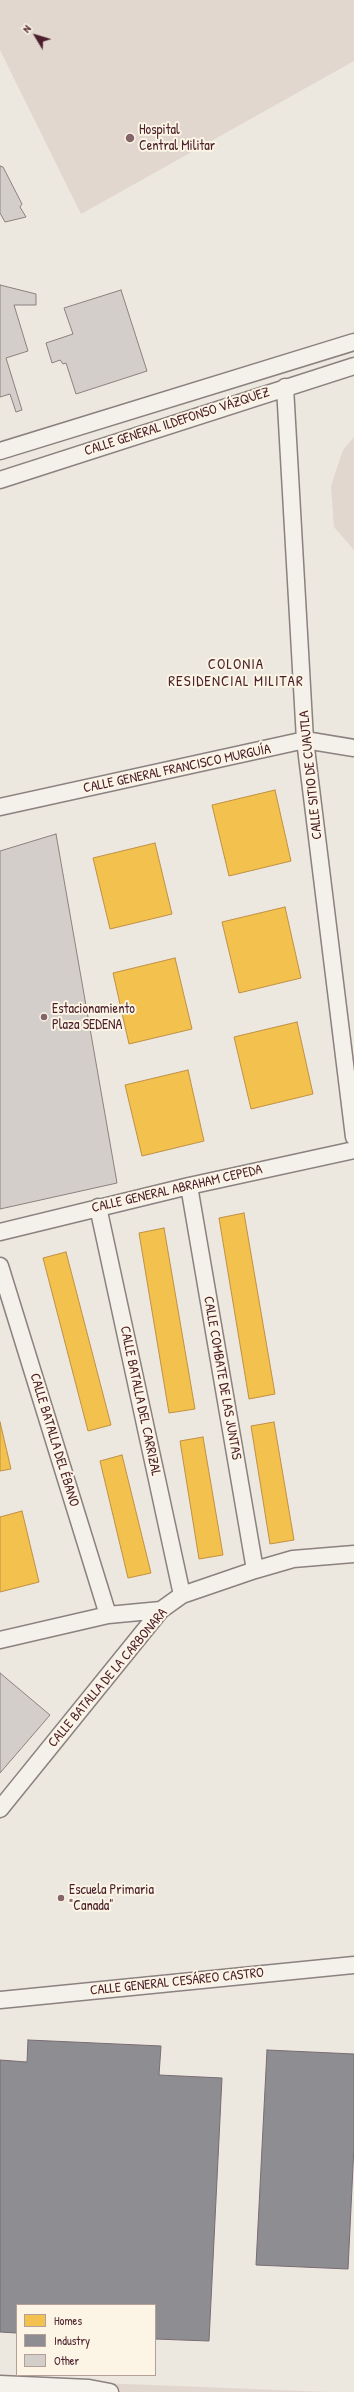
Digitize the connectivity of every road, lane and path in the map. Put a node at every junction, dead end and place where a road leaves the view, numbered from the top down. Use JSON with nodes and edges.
{"nodes":[{"id":1,"x":354,"y":342,"type":"edge"},
{"id":2,"x":354,"y":366,"type":"edge"},
{"id":3,"x":285,"y":387,"type":"junction"},
{"id":4,"x":0,"y":451,"type":"edge"},
{"id":5,"x":0,"y":480,"type":"edge"},
{"id":6,"x":305,"y":740,"type":"junction"},
{"id":7,"x":354,"y":748,"type":"edge"},
{"id":8,"x":0,"y":807,"type":"edge"},
{"id":9,"x":354,"y":1137,"type":"edge"},
{"id":10,"x":354,"y":1150,"type":"edge"},
{"id":11,"x":189,"y":1186,"type":"junction"},
{"id":12,"x":98,"y":1207,"type":"junction"},
{"id":13,"x":0,"y":1232,"type":"edge"},
{"id":14,"x":0,"y":1266,"type":"edge"},
{"id":15,"x":354,"y":1554,"type":"edge"},
{"id":16,"x":255,"y":1570,"type":"junction"},
{"id":17,"x":182,"y":1595,"type":"junction"},
{"id":18,"x":161,"y":1610,"type":"junction"},
{"id":19,"x":108,"y":1615,"type":"junction"},
{"id":20,"x":0,"y":1640,"type":"edge"},
{"id":21,"x":0,"y":1809,"type":"edge"},
{"id":22,"x":354,"y":1965,"type":"edge"},
{"id":23,"x":0,"y":2000,"type":"edge"},
{"id":24,"x":0,"y":2384,"type":"edge"},
{"id":25,"x":110,"y":2392,"type":"edge"}],
"edges":[{"from":1,"to":4,"type":"street","name":"CALLE GENERAL ILDEFONSO VÁZQUEZ"},
{"from":2,"to":3,"type":"street","name":"CALLE GENERAL ILDEFONSO VÁZQUEZ"},
{"from":3,"to":5,"type":"street","name":"CALLE GENERAL ILDEFONSO VÁZQUEZ"},
{"from":3,"to":6,"type":"street","name":"CALLE SITIO DE CUAUTLA"},
{"from":6,"to":7,"type":"street","name":"CALLE GENERAL FRANCISCO MURGUÍA"},
{"from":6,"to":8,"type":"street","name":"CALLE GENERAL FRANCISCO MURGUÍA"},
{"from":6,"to":9,"type":"street","name":"CALLE SITIO DE CUAUTLA"},
{"from":10,"to":11,"type":"street","name":"CALLE GENERAL ABRAHAM CEPEDA"},
{"from":11,"to":12,"type":"street","name":"CALLE GENERAL ABRAHAM CEPEDA"},
{"from":11,"to":16,"type":"street","name":"CALLE COMBATE DE LAS JUNTAS"},
{"from":12,"to":13,"type":"street","name":"CALLE GENERAL ABRAHAM CEPEDA"},
{"from":12,"to":17,"type":"street","name":"CALLE BATALLA DEL CARRIZAL"},
{"from":14,"to":19,"type":"street","name":"CALLE BATALLA DEL ÉBANO"},
{"from":15,"to":16,"type":"street","name":"CALLE BATALLA DE LA CARBONARA"},
{"from":16,"to":17,"type":"street","name":"CALLE BATALLA DE LA CARBONARA"},
{"from":17,"to":18,"type":"street","name":"CALLE BATALLA DE LA CARBONARA"},
{"from":18,"to":19,"type":"street"},
{"from":18,"to":21,"type":"street","name":"CALLE BATALLA DE LA CARBONARA"},
{"from":19,"to":20,"type":"street"},
{"from":22,"to":23,"type":"street","name":"CALLE GENERAL CESÁREO CASTRO"},
{"from":24,"to":25,"type":"street"}]}
